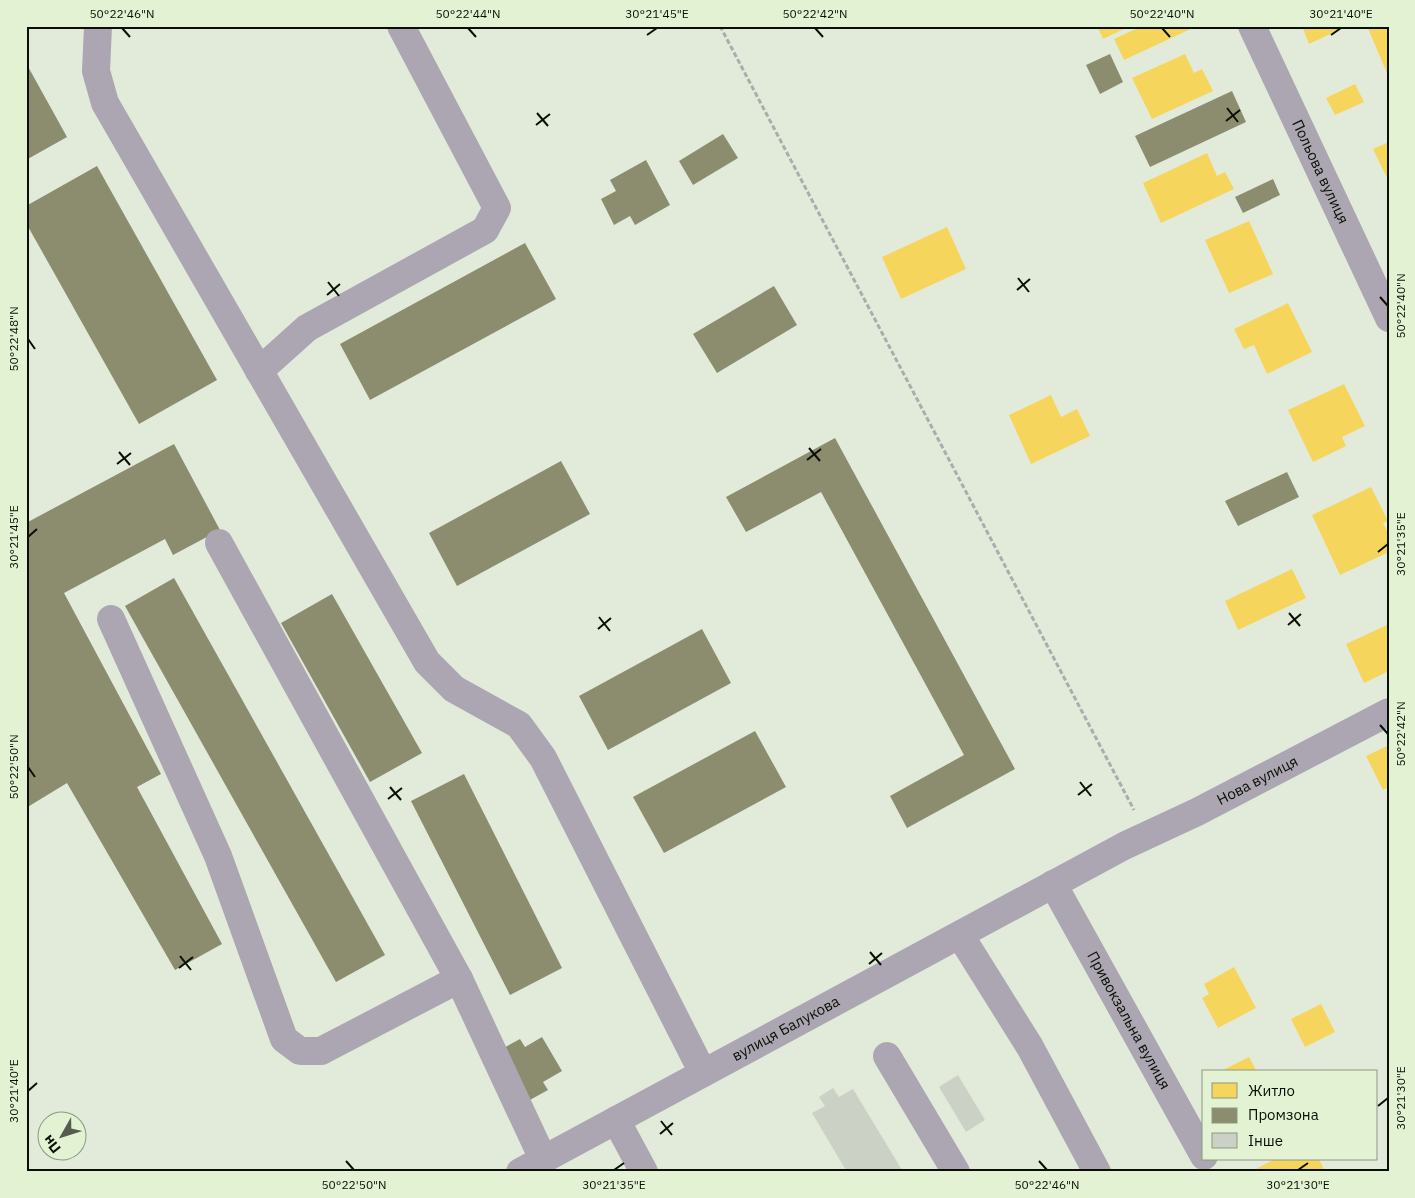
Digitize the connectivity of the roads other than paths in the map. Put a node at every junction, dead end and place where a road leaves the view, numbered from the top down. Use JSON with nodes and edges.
{"nodes":[{"id":1,"x":98,"y":26,"type":"edge"},
{"id":2,"x":401,"y":26,"type":"edge"},
{"id":3,"x":1252,"y":26,"type":"edge"},
{"id":4,"x":1389,"y":318,"type":"edge"},
{"id":5,"x":259,"y":371,"type":"junction"},
{"id":6,"x":219,"y":543,"type":"dead end"},
{"id":7,"x":111,"y":620,"type":"dead end"},
{"id":8,"x":1389,"y":712,"type":"edge"},
{"id":9,"x":1054,"y":884,"type":"junction"},
{"id":10,"x":960,"y":935,"type":"junction"},
{"id":11,"x":459,"y":979,"type":"junction"},
{"id":12,"x":886,"y":1056,"type":"dead end"},
{"id":13,"x":703,"y":1073,"type":"junction"},
{"id":14,"x":616,"y":1120,"type":"junction"},
{"id":15,"x":1202,"y":1153,"type":"edge"},
{"id":16,"x":543,"y":1159,"type":"junction"},
{"id":17,"x":1206,"y":1160,"type":"edge"},
{"id":18,"x":520,"y":1172,"type":"edge"},
{"id":19,"x":644,"y":1172,"type":"edge"},
{"id":20,"x":956,"y":1172,"type":"edge"},
{"id":21,"x":1097,"y":1172,"type":"edge"},
{"id":22,"x":1212,"y":1172,"type":"edge"}],
"edges":[{"from":1,"to":5,"type":"street"},
{"from":2,"to":5,"type":"street"},
{"from":3,"to":4,"type":"street","name":"Польова вулиця"},
{"from":5,"to":13,"type":"street"},
{"from":6,"to":11,"type":"street"},
{"from":7,"to":11,"type":"street"},
{"from":8,"to":9,"type":"street","name":"Нова вулиця"},
{"from":9,"to":10,"type":"street","name":"вулиця Балукова"},
{"from":9,"to":15,"type":"street","name":"Привокзальна вулиця"},
{"from":10,"to":13,"type":"street","name":"вулиця Балукова"},
{"from":10,"to":21,"type":"street"},
{"from":11,"to":16,"type":"street"},
{"from":12,"to":20,"type":"street"},
{"from":13,"to":14,"type":"street","name":"вулиця Балукова"},
{"from":14,"to":16,"type":"street","name":"вулиця Балукова"},
{"from":14,"to":19,"type":"street"},
{"from":16,"to":18,"type":"street","name":"вулиця Балукова"},
{"from":17,"to":22,"type":"street","name":"Привокзальна вулиця"}]}
